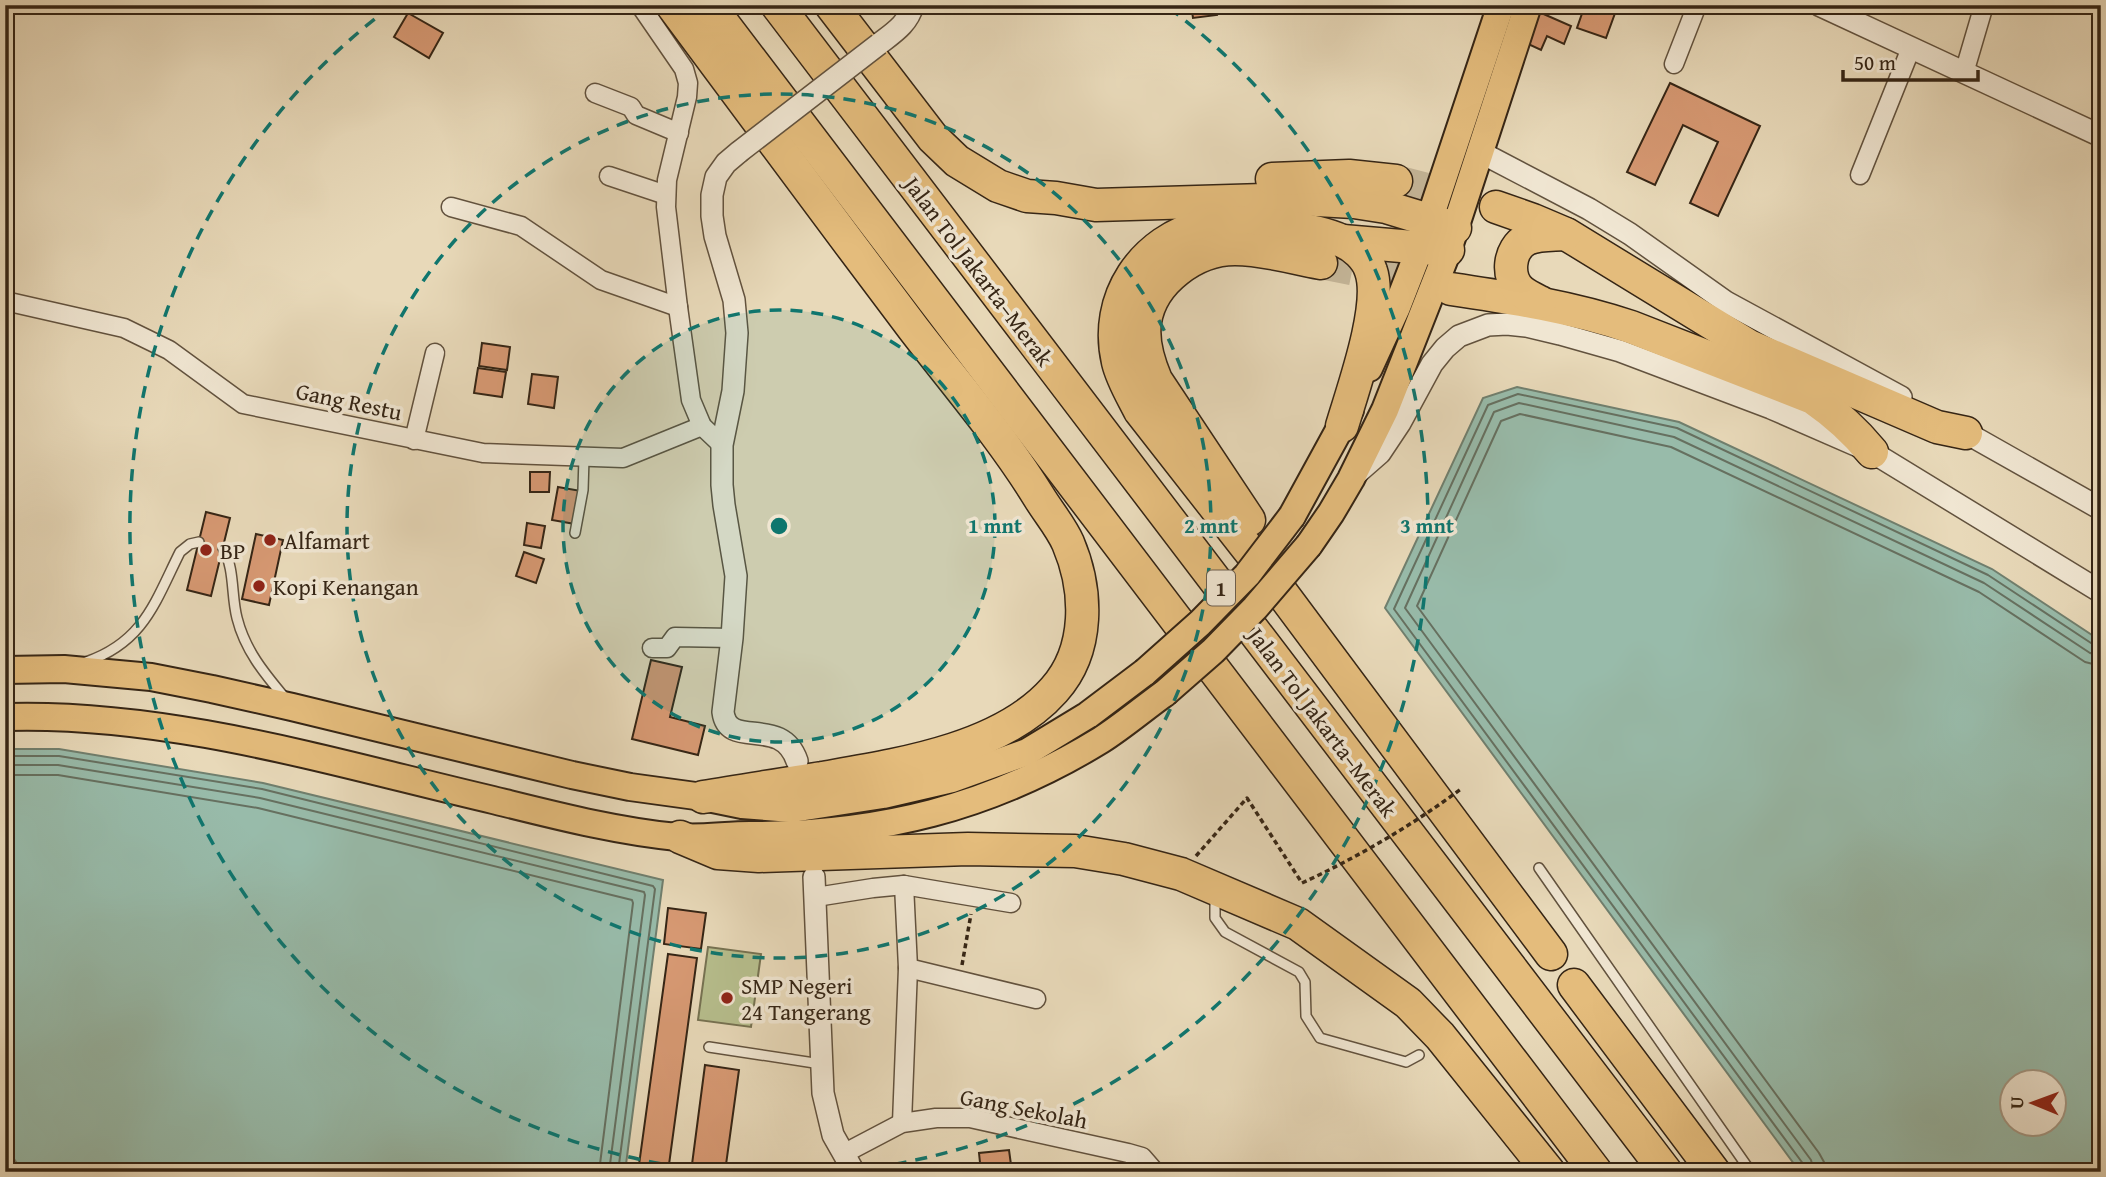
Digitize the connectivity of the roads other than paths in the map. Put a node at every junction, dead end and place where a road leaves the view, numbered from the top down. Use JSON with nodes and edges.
{"nodes":[{"id":1,"x":640,"y":5,"type":"edge"},
{"id":2,"x":672,"y":5,"type":"edge"},
{"id":3,"x":709,"y":5,"type":"edge"},
{"id":4,"x":777,"y":5,"type":"edge"},
{"id":5,"x":831,"y":5,"type":"edge"},
{"id":6,"x":913,"y":5,"type":"edge"},
{"id":7,"x":1502,"y":5,"type":"edge"},
{"id":8,"x":1528,"y":5,"type":"edge"},
{"id":9,"x":1697,"y":5,"type":"edge"},
{"id":10,"x":1819,"y":5,"type":"edge"},
{"id":11,"x":1984,"y":5,"type":"edge"},
{"id":12,"x":1911,"y":48,"type":"junction"},
{"id":13,"x":1674,"y":64,"type":"dead end"},
{"id":14,"x":756,"y":68,"type":"junction"},
{"id":15,"x":1964,"y":73,"type":"junction"},
{"id":16,"x":596,"y":93,"type":"dead end"},
{"id":17,"x":679,"y":133,"type":"junction"},
{"id":18,"x":2101,"y":136,"type":"edge"},
{"id":19,"x":1480,"y":152,"type":"junction"},
{"id":20,"x":609,"y":176,"type":"dead end"},
{"id":21,"x":1860,"y":176,"type":"dead end"},
{"id":22,"x":1396,"y":181,"type":"tunnel mouth"},
{"id":23,"x":666,"y":195,"type":"junction"},
{"id":24,"x":1056,"y":198,"type":"junction"},
{"id":25,"x":451,"y":207,"type":"dead end"},
{"id":26,"x":1496,"y":207,"type":"tunnel mouth"},
{"id":27,"x":1566,"y":234,"type":"junction"},
{"id":28,"x":1438,"y":236,"type":"junction"},
{"id":29,"x":1343,"y":241,"type":"junction"},
{"id":30,"x":1321,"y":263,"type":"tunnel mouth"},
{"id":31,"x":1451,"y":289,"type":"tunnel mouth"},
{"id":32,"x":5,"y":301,"type":"edge"},
{"id":33,"x":1540,"y":303,"type":"junction"},
{"id":34,"x":678,"y":307,"type":"junction"},
{"id":35,"x":914,"y":329,"type":"junction"},
{"id":36,"x":435,"y":353,"type":"dead end"},
{"id":37,"x":702,"y":426,"type":"junction"},
{"id":38,"x":1342,"y":426,"type":"junction"},
{"id":39,"x":1966,"y":433,"type":"junction"},
{"id":40,"x":415,"y":440,"type":"junction"},
{"id":41,"x":722,"y":445,"type":"junction"},
{"id":42,"x":1872,"y":452,"type":"junction"},
{"id":43,"x":584,"y":458,"type":"junction"},
{"id":44,"x":1351,"y":479,"type":"junction"},
{"id":45,"x":2101,"y":509,"type":"edge"},
{"id":46,"x":575,"y":533,"type":"dead end"},
{"id":47,"x":199,"y":542,"type":"dead end"},
{"id":48,"x":223,"y":548,"type":"dead end"},
{"id":49,"x":2101,"y":592,"type":"edge"},
{"id":50,"x":732,"y":638,"type":"junction"},
{"id":51,"x":652,"y":648,"type":"dead end"},
{"id":52,"x":64,"y":669,"type":"junction"},
{"id":53,"x":5,"y":670,"type":"edge"},
{"id":54,"x":292,"y":707,"type":"junction"},
{"id":55,"x":5,"y":717,"type":"edge"},
{"id":56,"x":1387,"y":735,"type":"junction"},
{"id":57,"x":797,"y":761,"type":"dead end"},
{"id":58,"x":703,"y":797,"type":"junction"},
{"id":59,"x":680,"y":837,"type":"junction"},
{"id":60,"x":1539,"y":868,"type":"dead end"},
{"id":61,"x":904,"y":885,"type":"junction"},
{"id":62,"x":815,"y":887,"type":"joint"},
{"id":63,"x":1215,"y":887,"type":"junction"},
{"id":64,"x":1012,"y":903,"type":"dead end"},
{"id":65,"x":1551,"y":954,"type":"dead end"},
{"id":66,"x":908,"y":968,"type":"junction"},
{"id":67,"x":1574,"y":985,"type":"dead end"},
{"id":68,"x":1036,"y":999,"type":"dead end"},
{"id":69,"x":709,"y":1047,"type":"dead end"},
{"id":70,"x":1419,"y":1055,"type":"dead end"},
{"id":71,"x":821,"y":1064,"type":"junction"},
{"id":72,"x":902,"y":1123,"type":"junction"},
{"id":73,"x":848,"y":1163,"type":"edge"},
{"id":74,"x":1155,"y":1172,"type":"edge"},
{"id":75,"x":1549,"y":1172,"type":"edge"},
{"id":76,"x":1596,"y":1172,"type":"edge"},
{"id":77,"x":1666,"y":1172,"type":"edge"},
{"id":78,"x":1714,"y":1172,"type":"edge"},
{"id":79,"x":1751,"y":1172,"type":"edge"}],
"edges":[{"from":1,"to":17,"type":"street"},
{"from":2,"to":35,"type":"highway"},
{"from":3,"to":14,"type":"highway","number":"1"},
{"from":4,"to":77,"type":"highway","name":"Jalan Tol Jakarta–Merak","number":"1"},
{"from":5,"to":24,"type":"highway"},
{"from":6,"to":41,"type":"street","bridge":true},
{"from":7,"to":28,"type":"main road"},
{"from":8,"to":19,"type":"main road"},
{"from":9,"to":13,"type":"street"},
{"from":10,"to":12,"type":"street"},
{"from":11,"to":15,"type":"street"},
{"from":12,"to":15,"type":"street"},
{"from":12,"to":21,"type":"street"},
{"from":14,"to":35,"type":"highway"},
{"from":14,"to":76,"type":"highway","number":"1"},
{"from":15,"to":18,"type":"street"},
{"from":16,"to":17,"type":"street"},
{"from":17,"to":23,"type":"street"},
{"from":19,"to":28,"type":"main road"},
{"from":19,"to":39,"type":"street"},
{"from":20,"to":23,"type":"street"},
{"from":22,"to":24,"type":"highway"},
{"from":23,"to":34,"type":"street"},
{"from":24,"to":28,"type":"highway"},
{"from":25,"to":34,"type":"street"},
{"from":26,"to":27,"type":"highway"},
{"from":27,"to":33,"type":"highway"},
{"from":27,"to":39,"type":"highway"},
{"from":28,"to":29,"type":"highway"},
{"from":28,"to":38,"type":"main road"},
{"from":28,"to":44,"type":"main road"},
{"from":29,"to":38,"type":"highway"},
{"from":29,"to":56,"type":"highway"},
{"from":30,"to":56,"type":"highway"},
{"from":31,"to":33,"type":"highway"},
{"from":32,"to":40,"type":"street","name":"Gang Restu"},
{"from":33,"to":42,"type":"highway"},
{"from":34,"to":37,"type":"street"},
{"from":35,"to":58,"type":"highway"},
{"from":36,"to":40,"type":"street"},
{"from":37,"to":41,"type":"street"},
{"from":37,"to":43,"type":"street","name":"Gang Restu"},
{"from":38,"to":58,"type":"main road","bridge":true},
{"from":39,"to":45,"type":"street"},
{"from":40,"to":43,"type":"street","name":"Gang Restu"},
{"from":41,"to":50,"type":"street"},
{"from":42,"to":44,"type":"street"},
{"from":42,"to":49,"type":"street"},
{"from":43,"to":46,"type":"lane"},
{"from":44,"to":59,"type":"main road","bridge":true},
{"from":47,"to":52,"type":"lane"},
{"from":48,"to":54,"type":"lane"},
{"from":50,"to":51,"type":"street"},
{"from":50,"to":57,"type":"street"},
{"from":52,"to":53,"type":"main road"},
{"from":52,"to":54,"type":"main road"},
{"from":54,"to":58,"type":"main road"},
{"from":55,"to":59,"type":"main road"},
{"from":56,"to":65,"type":"highway"},
{"from":59,"to":63,"type":"highway"},
{"from":60,"to":79,"type":"lane"},
{"from":61,"to":62,"type":"street"},
{"from":61,"to":64,"type":"street"},
{"from":61,"to":66,"type":"street"},
{"from":62,"to":71,"type":"street"},
{"from":63,"to":70,"type":"lane"},
{"from":63,"to":75,"type":"highway"},
{"from":66,"to":68,"type":"street"},
{"from":66,"to":72,"type":"street"},
{"from":67,"to":78,"type":"highway"},
{"from":69,"to":71,"type":"lane"},
{"from":71,"to":73,"type":"street"},
{"from":72,"to":73,"type":"street","name":"Gang Sekolah"},
{"from":72,"to":74,"type":"street","name":"Gang Sekolah"}]}
